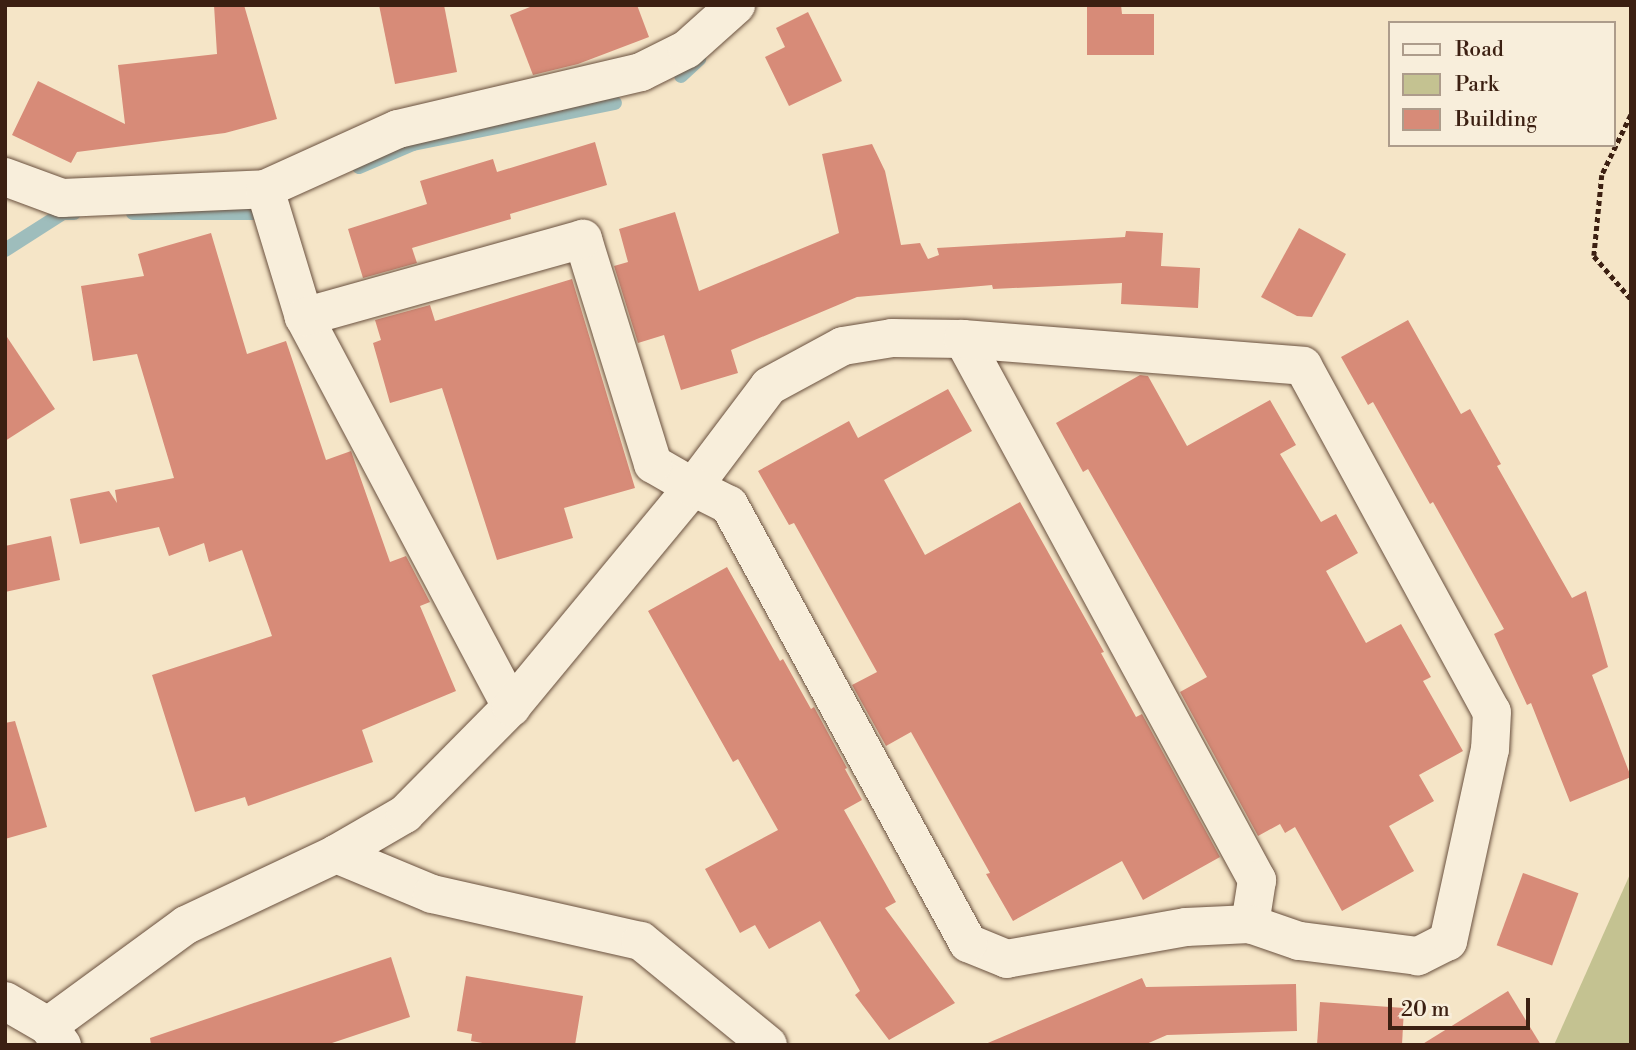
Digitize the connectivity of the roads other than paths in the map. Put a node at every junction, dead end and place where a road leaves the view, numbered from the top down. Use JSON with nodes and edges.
{"nodes":[{"id":1,"x":736,"y":5,"type":"edge"},
{"id":2,"x":5,"y":177,"type":"edge"},
{"id":3,"x":265,"y":189,"type":"junction"},
{"id":4,"x":304,"y":317,"type":"junction"},
{"id":5,"x":963,"y":339,"type":"junction"},
{"id":6,"x":693,"y":487,"type":"junction"},
{"id":7,"x":511,"y":707,"type":"junction"},
{"id":8,"x":337,"y":854,"type":"junction"},
{"id":9,"x":1250,"y":923,"type":"junction"},
{"id":10,"x":5,"y":1001,"type":"edge"},
{"id":11,"x":55,"y":1036,"type":"edge"},
{"id":12,"x":768,"y":1045,"type":"edge"}],
"edges":[{"from":1,"to":3,"type":"street"},
{"from":2,"to":3,"type":"street"},
{"from":3,"to":4,"type":"street"},
{"from":4,"to":6,"type":"street"},
{"from":4,"to":7,"type":"street"},
{"from":5,"to":6,"type":"street"},
{"from":5,"to":9,"type":"street"},
{"from":5,"to":9,"type":"street"},
{"from":6,"to":7,"type":"street"},
{"from":6,"to":9,"type":"street"},
{"from":7,"to":8,"type":"street"},
{"from":8,"to":11,"type":"street"},
{"from":8,"to":12,"type":"street"},
{"from":10,"to":11,"type":"street"}]}
